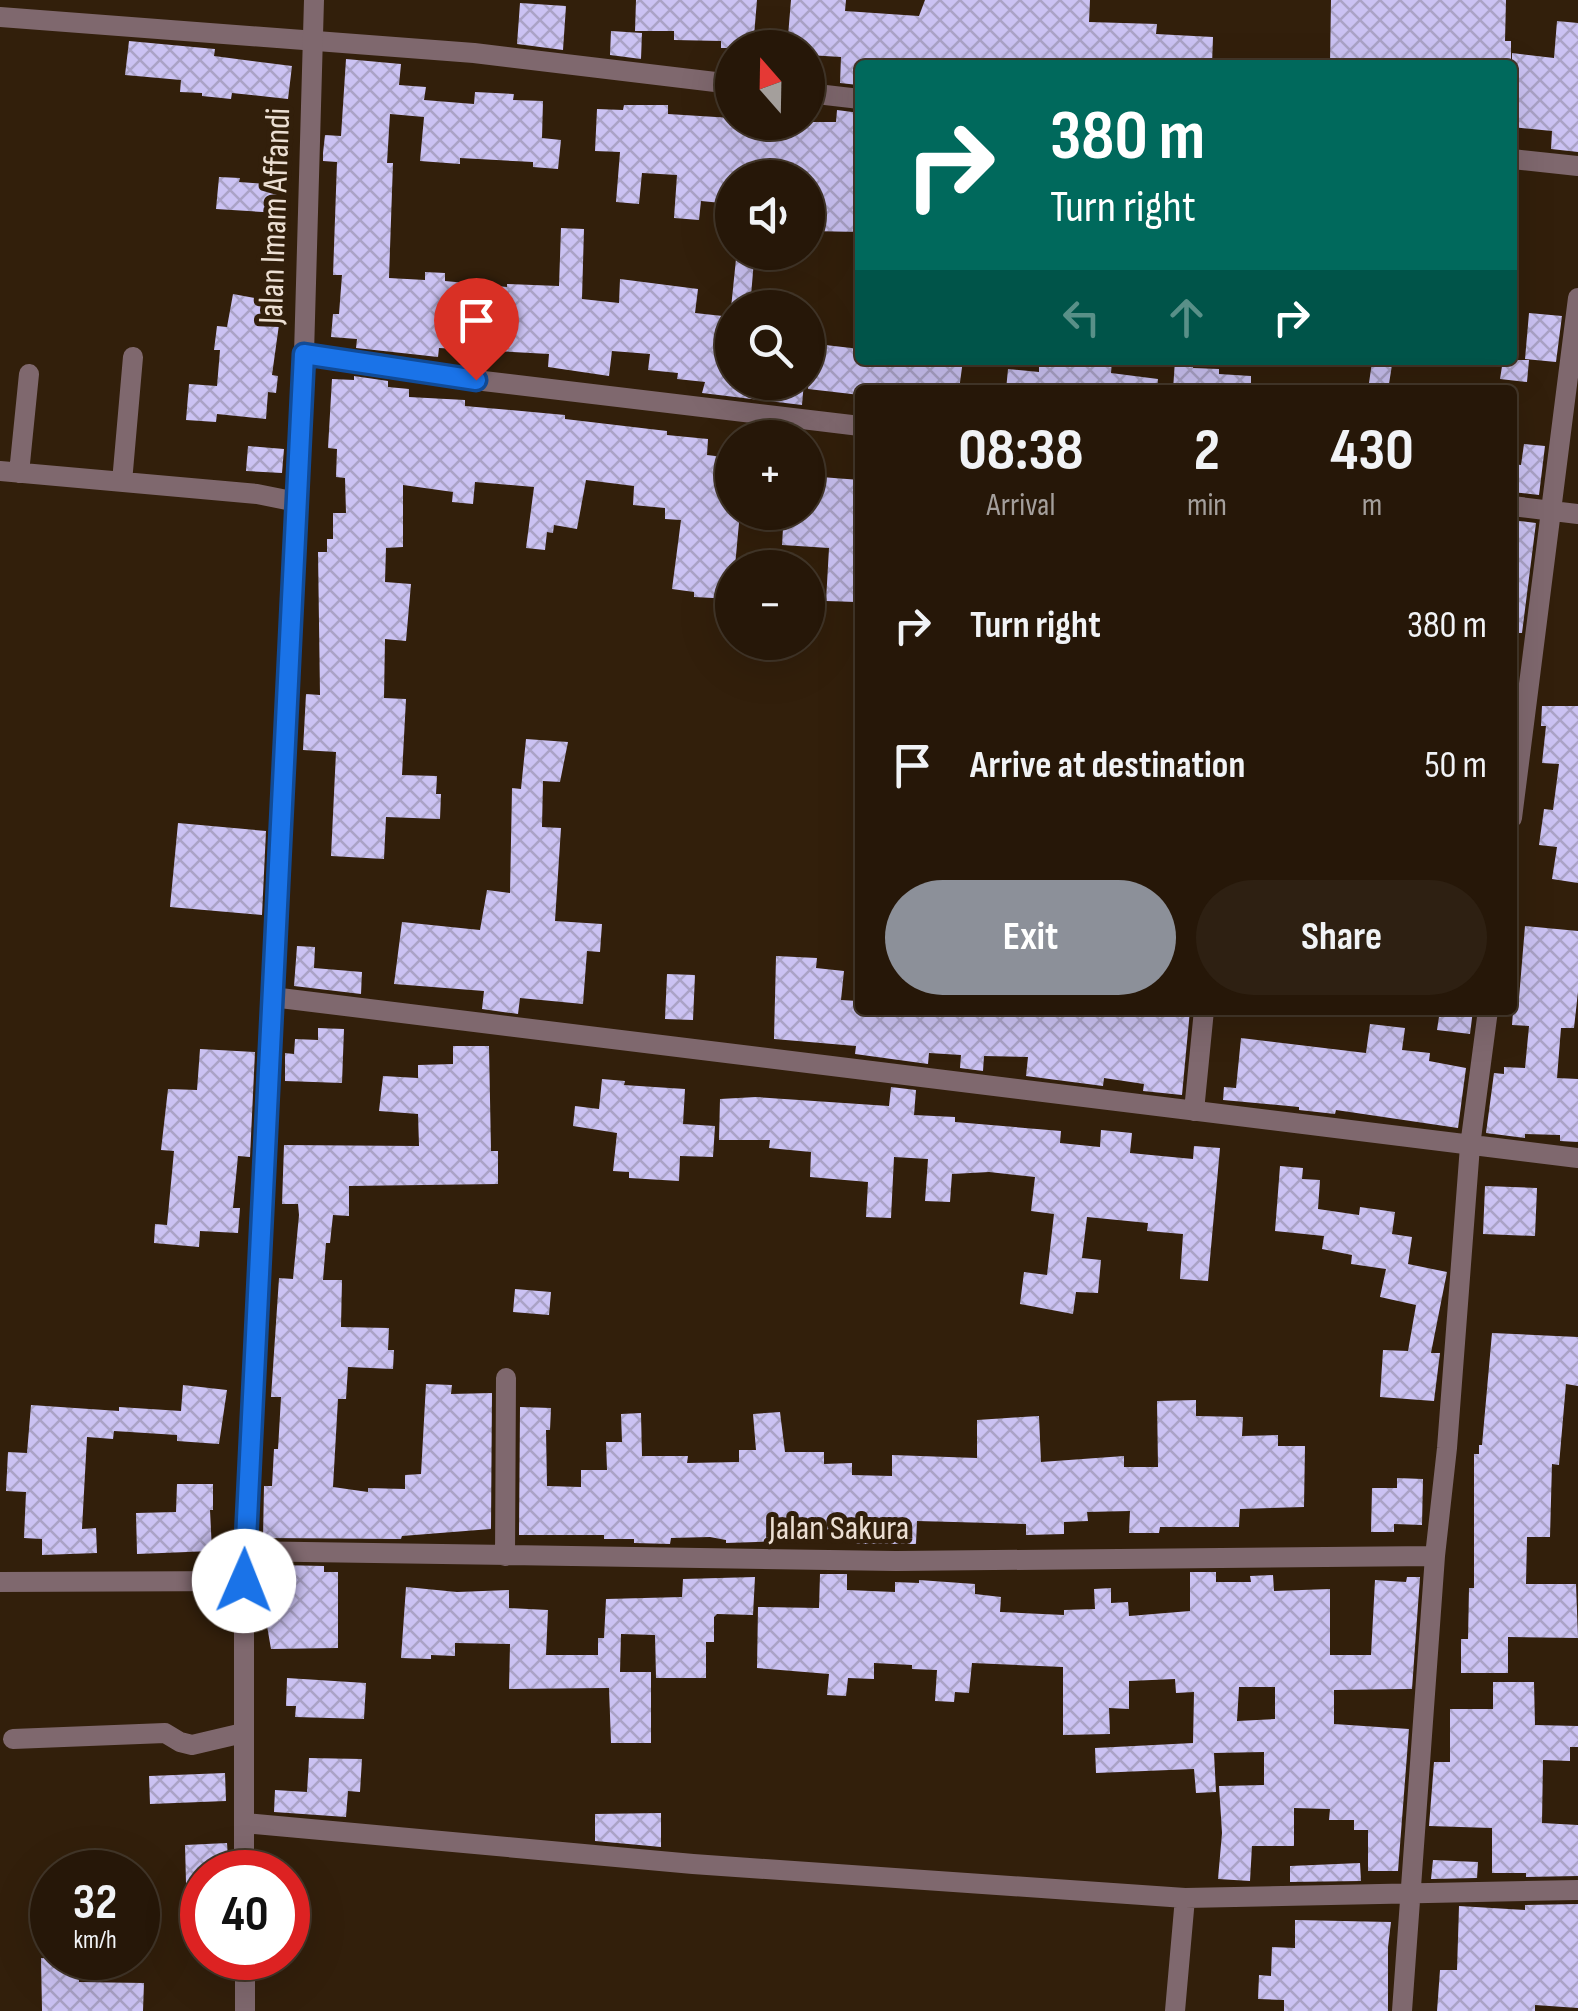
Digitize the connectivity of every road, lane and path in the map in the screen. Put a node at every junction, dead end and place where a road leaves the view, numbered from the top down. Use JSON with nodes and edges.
{"nodes":[{"id":1,"x":314,"y":0,"type":"edge"},
{"id":2,"x":0,"y":17,"type":"edge"},
{"id":3,"x":312,"y":43,"type":"junction"},
{"id":4,"x":715,"y":82,"type":"edge"},
{"id":5,"x":825,"y":95,"type":"edge"},
{"id":6,"x":855,"y":98,"type":"edge"},
{"id":7,"x":1517,"y":160,"type":"edge"},
{"id":8,"x":1578,"y":166,"type":"edge"},
{"id":9,"x":1578,"y":298,"type":"edge"},
{"id":10,"x":304,"y":354,"type":"junction"},
{"id":11,"x":134,"y":357,"type":"dead end"},
{"id":12,"x":29,"y":374,"type":"dead end"},
{"id":13,"x":855,"y":425,"type":"edge"},
{"id":14,"x":10,"y":472,"type":"edge"},
{"id":15,"x":122,"y":482,"type":"junction"},
{"id":16,"x":297,"y":502,"type":"junction"},
{"id":17,"x":1517,"y":507,"type":"edge"},
{"id":18,"x":1552,"y":512,"type":"junction"},
{"id":19,"x":1578,"y":514,"type":"edge"},
{"id":20,"x":1517,"y":780,"type":"edge"},
{"id":21,"x":272,"y":997,"type":"junction"},
{"id":22,"x":1204,"y":1015,"type":"edge"},
{"id":23,"x":1487,"y":1015,"type":"edge"},
{"id":24,"x":1194,"y":1112,"type":"junction"},
{"id":25,"x":1470,"y":1146,"type":"junction"},
{"id":26,"x":1578,"y":1158,"type":"edge"},
{"id":27,"x":506,"y":1378,"type":"dead end"},
{"id":28,"x":244,"y":1551,"type":"junction"},
{"id":29,"x":505,"y":1556,"type":"junction"},
{"id":30,"x":1435,"y":1556,"type":"junction"},
{"id":31,"x":244,"y":1581,"type":"junction"},
{"id":32,"x":0,"y":1582,"type":"edge"},
{"id":33,"x":243,"y":1733,"type":"junction"},
{"id":34,"x":14,"y":1739,"type":"dead end"},
{"id":35,"x":244,"y":1823,"type":"junction"},
{"id":36,"x":244,"y":1850,"type":"edge"},
{"id":37,"x":1578,"y":1890,"type":"edge"},
{"id":38,"x":1412,"y":1893,"type":"junction"},
{"id":39,"x":1184,"y":1898,"type":"junction"},
{"id":40,"x":245,"y":1980,"type":"edge"},
{"id":41,"x":246,"y":2011,"type":"edge"},
{"id":42,"x":1175,"y":2011,"type":"edge"},
{"id":43,"x":1402,"y":2011,"type":"edge"}],
"edges":[{"from":1,"to":3,"type":"street","name":"Jalan Imam Affandi"},
{"from":2,"to":3,"type":"street"},
{"from":3,"to":4,"type":"street"},
{"from":3,"to":10,"type":"street","name":"Jalan Imam Affandi"},
{"from":5,"to":6,"type":"street"},
{"from":7,"to":8,"type":"street"},
{"from":9,"to":18,"type":"street"},
{"from":10,"to":13,"type":"street"},
{"from":10,"to":16,"type":"street","name":"Jalan Imam Affandi"},
{"from":11,"to":15,"type":"street"},
{"from":12,"to":14,"type":"street"},
{"from":14,"to":15,"type":"street"},
{"from":15,"to":16,"type":"street"},
{"from":16,"to":21,"type":"street","name":"Jalan Imam Affandi"},
{"from":17,"to":18,"type":"street"},
{"from":18,"to":19,"type":"street"},
{"from":18,"to":20,"type":"street"},
{"from":21,"to":24,"type":"street"},
{"from":21,"to":28,"type":"street","name":"Jalan Imam Affandi"},
{"from":22,"to":24,"type":"street"},
{"from":23,"to":25,"type":"street"},
{"from":24,"to":25,"type":"street"},
{"from":25,"to":26,"type":"street"},
{"from":25,"to":30,"type":"street"},
{"from":27,"to":29,"type":"street"},
{"from":28,"to":29,"type":"street","name":"Jalan Sakura"},
{"from":28,"to":31,"type":"street","name":"Jalan Imam Affandi"},
{"from":29,"to":30,"type":"street","name":"Jalan Sakura"},
{"from":30,"to":38,"type":"street"},
{"from":31,"to":32,"type":"street"},
{"from":31,"to":33,"type":"street","name":"Jalan Imam Affandi"},
{"from":33,"to":34,"type":"street"},
{"from":33,"to":35,"type":"street","name":"Jalan Imam Affandi"},
{"from":35,"to":36,"type":"street","name":"Jalan Imam Affandi"},
{"from":35,"to":39,"type":"street"},
{"from":37,"to":38,"type":"street"},
{"from":38,"to":39,"type":"street"},
{"from":38,"to":43,"type":"street"},
{"from":39,"to":42,"type":"street"},
{"from":40,"to":41,"type":"street"}]}
